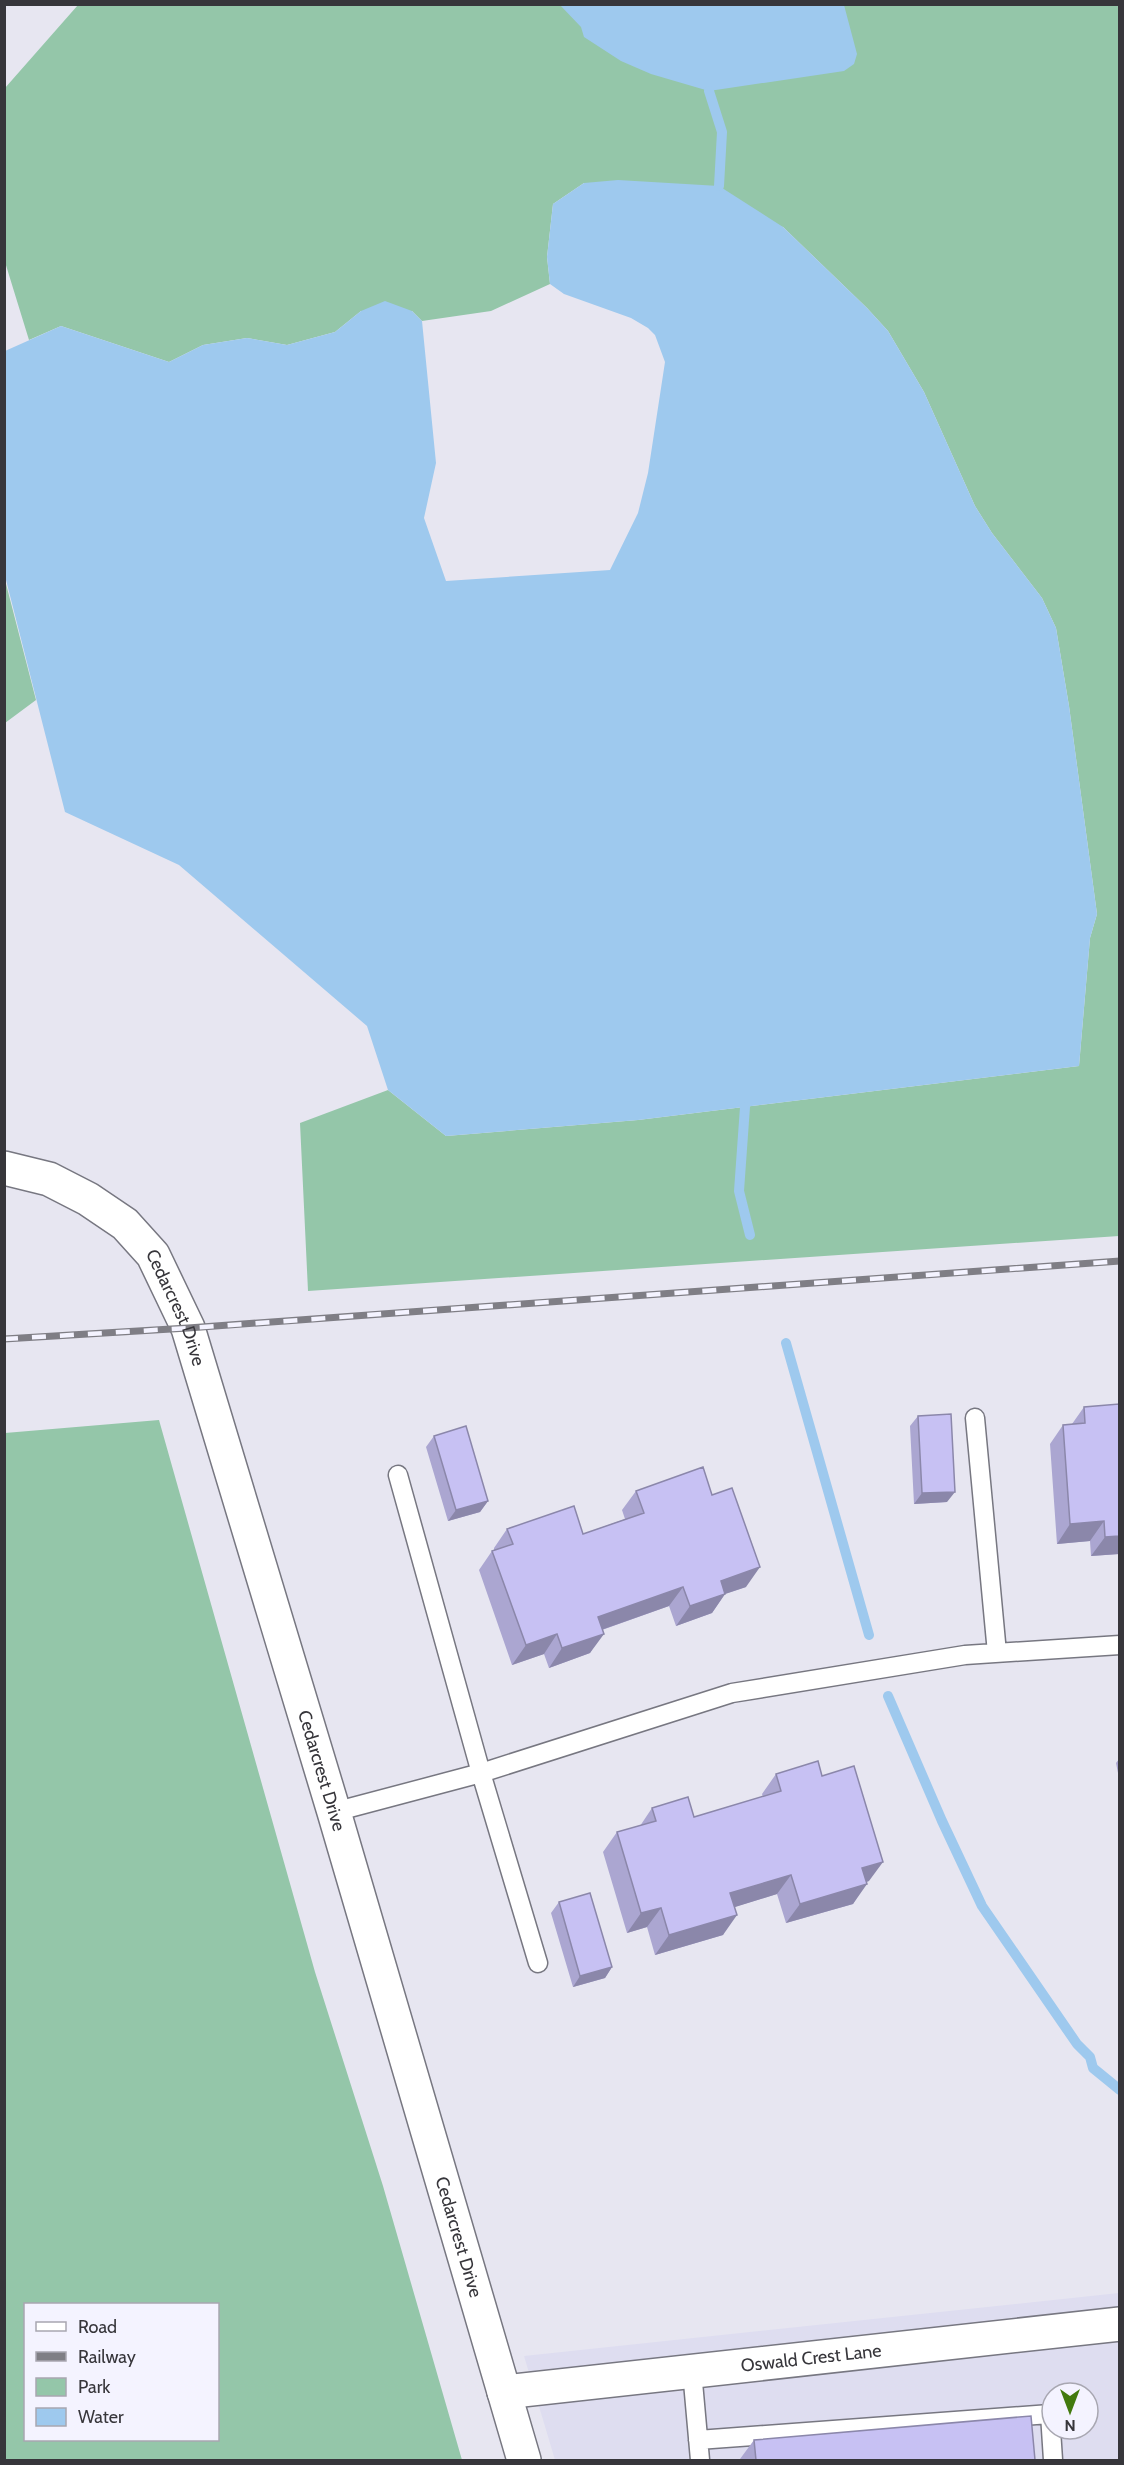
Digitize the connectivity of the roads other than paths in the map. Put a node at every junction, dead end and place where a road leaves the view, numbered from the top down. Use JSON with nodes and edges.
{"nodes":[{"id":1,"x":4,"y":1168,"type":"edge"},
{"id":2,"x":975,"y":1418,"type":"dead end"},
{"id":3,"x":398,"y":1475,"type":"dead end"},
{"id":4,"x":1119,"y":1645,"type":"edge"},
{"id":5,"x":997,"y":1653,"type":"junction"},
{"id":6,"x":481,"y":1773,"type":"junction"},
{"id":7,"x":334,"y":1812,"type":"junction"},
{"id":8,"x":538,"y":1963,"type":"dead end"},
{"id":9,"x":1119,"y":2324,"type":"edge"},
{"id":10,"x":692,"y":2372,"type":"junction"},
{"id":11,"x":504,"y":2392,"type":"junction"},
{"id":12,"x":699,"y":2440,"type":"junction"},
{"id":13,"x":524,"y":2460,"type":"edge"},
{"id":14,"x":700,"y":2460,"type":"edge"},
{"id":15,"x":1053,"y":2460,"type":"edge"}],
"edges":[{"from":1,"to":7,"type":"street","name":"Cedarcrest Drive"},
{"from":2,"to":5,"type":"lane"},
{"from":3,"to":6,"type":"lane"},
{"from":4,"to":5,"type":"lane"},
{"from":5,"to":6,"type":"lane"},
{"from":6,"to":7,"type":"lane"},
{"from":6,"to":8,"type":"lane"},
{"from":7,"to":11,"type":"street","name":"Cedarcrest Drive"},
{"from":9,"to":10,"type":"street","name":"Oswald Crest Lane"},
{"from":10,"to":11,"type":"street","name":"Oswald Crest Lane"},
{"from":10,"to":12,"type":"lane"},
{"from":11,"to":13,"type":"street","name":"Cedarcrest Drive"},
{"from":12,"to":14,"type":"lane"},
{"from":12,"to":15,"type":"lane"}]}
